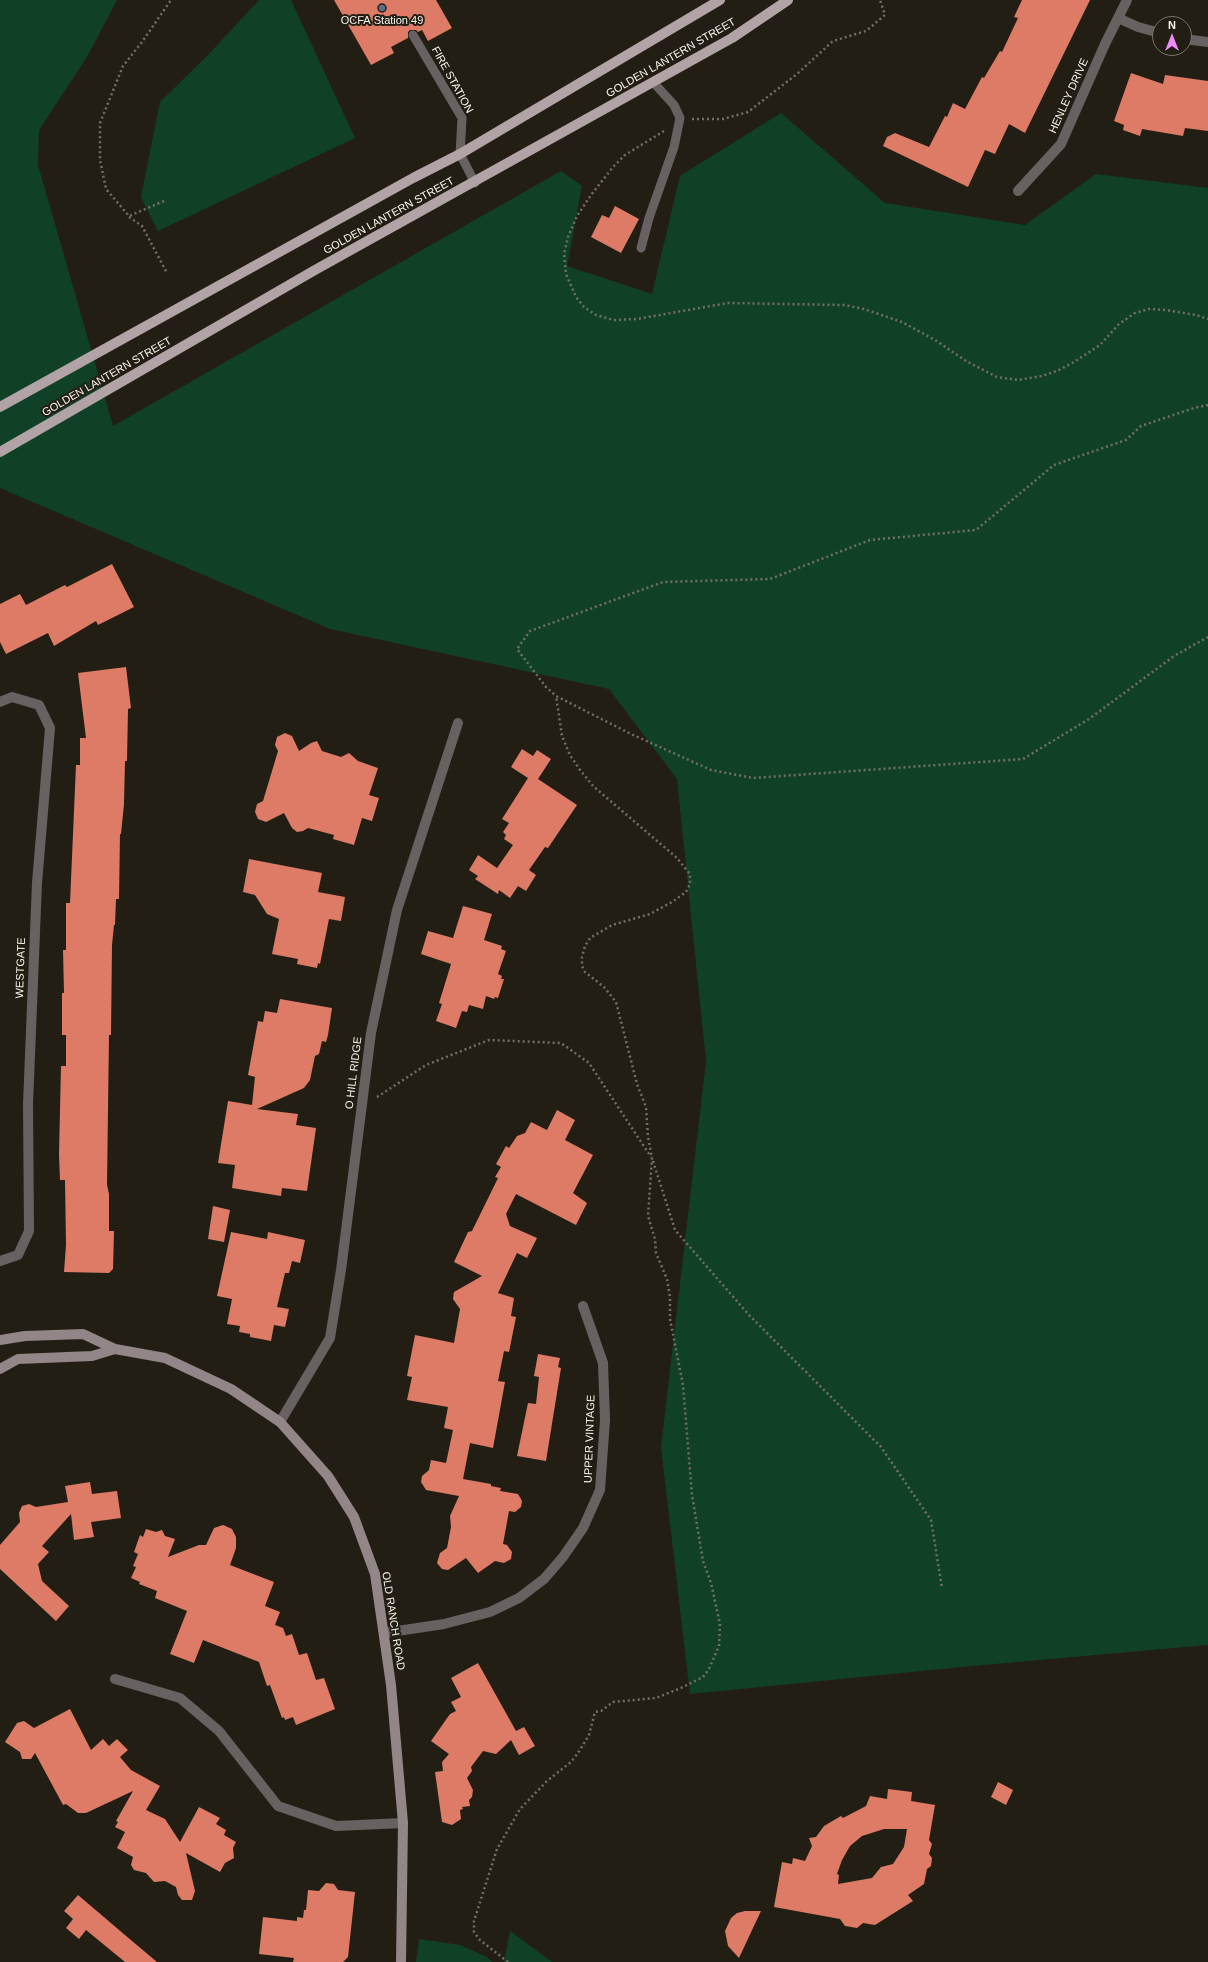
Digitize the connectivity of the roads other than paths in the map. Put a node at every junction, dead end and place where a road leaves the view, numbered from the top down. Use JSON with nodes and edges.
{"nodes":[{"id":1,"x":720,"y":0,"type":"edge"},
{"id":2,"x":788,"y":0,"type":"edge"},
{"id":3,"x":1127,"y":0,"type":"edge"},
{"id":4,"x":1118,"y":18,"type":"junction"},
{"id":5,"x":1152,"y":31,"type":"edge"},
{"id":6,"x":413,"y":35,"type":"dead end"},
{"id":7,"x":1192,"y":40,"type":"edge"},
{"id":8,"x":1208,"y":42,"type":"edge"},
{"id":9,"x":653,"y":82,"type":"junction"},
{"id":10,"x":460,"y":154,"type":"junction"},
{"id":11,"x":475,"y":183,"type":"junction"},
{"id":12,"x":1018,"y":191,"type":"dead end"},
{"id":13,"x":641,"y":248,"type":"dead end"},
{"id":14,"x":0,"y":407,"type":"edge"},
{"id":15,"x":0,"y":452,"type":"edge"},
{"id":16,"x":0,"y":702,"type":"edge"},
{"id":17,"x":458,"y":723,"type":"dead end"},
{"id":18,"x":0,"y":1261,"type":"edge"},
{"id":19,"x":583,"y":1306,"type":"dead end"},
{"id":20,"x":0,"y":1340,"type":"edge"},
{"id":21,"x":115,"y":1349,"type":"junction"},
{"id":22,"x":0,"y":1369,"type":"edge"},
{"id":23,"x":280,"y":1422,"type":"junction"},
{"id":24,"x":384,"y":1633,"type":"junction"},
{"id":25,"x":115,"y":1679,"type":"dead end"},
{"id":26,"x":403,"y":1823,"type":"junction"},
{"id":27,"x":401,"y":1962,"type":"edge"}],
"edges":[{"from":1,"to":10,"type":"main road","name":"GOLDEN LANTERN STREET"},
{"from":2,"to":9,"type":"main road","name":"GOLDEN LANTERN STREET"},
{"from":3,"to":4,"type":"street","name":"HENLEY DRIVE"},
{"from":4,"to":5,"type":"street"},
{"from":4,"to":12,"type":"street","name":"HENLEY DRIVE"},
{"from":6,"to":10,"type":"lane","name":"FIRE STATION"},
{"from":7,"to":8,"type":"street"},
{"from":9,"to":11,"type":"main road","name":"GOLDEN LANTERN STREET"},
{"from":9,"to":13,"type":"lane"},
{"from":10,"to":11,"type":"lane"},
{"from":10,"to":14,"type":"main road","name":"GOLDEN LANTERN STREET"},
{"from":11,"to":15,"type":"main road","name":"GOLDEN LANTERN STREET"},
{"from":16,"to":18,"type":"street","name":"WESTGATE"},
{"from":17,"to":23,"type":"street","name":"O HILL RIDGE"},
{"from":19,"to":24,"type":"street","name":"UPPER VINTAGE"},
{"from":20,"to":21,"type":"street","name":"OLD RANCH ROAD"},
{"from":21,"to":22,"type":"street","name":"OLD RANCH ROAD"},
{"from":21,"to":23,"type":"street","name":"OLD RANCH ROAD"},
{"from":23,"to":24,"type":"street","name":"OLD RANCH ROAD"},
{"from":24,"to":26,"type":"street","name":"OLD RANCH ROAD"},
{"from":25,"to":26,"type":"street"},
{"from":26,"to":27,"type":"street","name":"OLD RANCH ROAD"}]}
